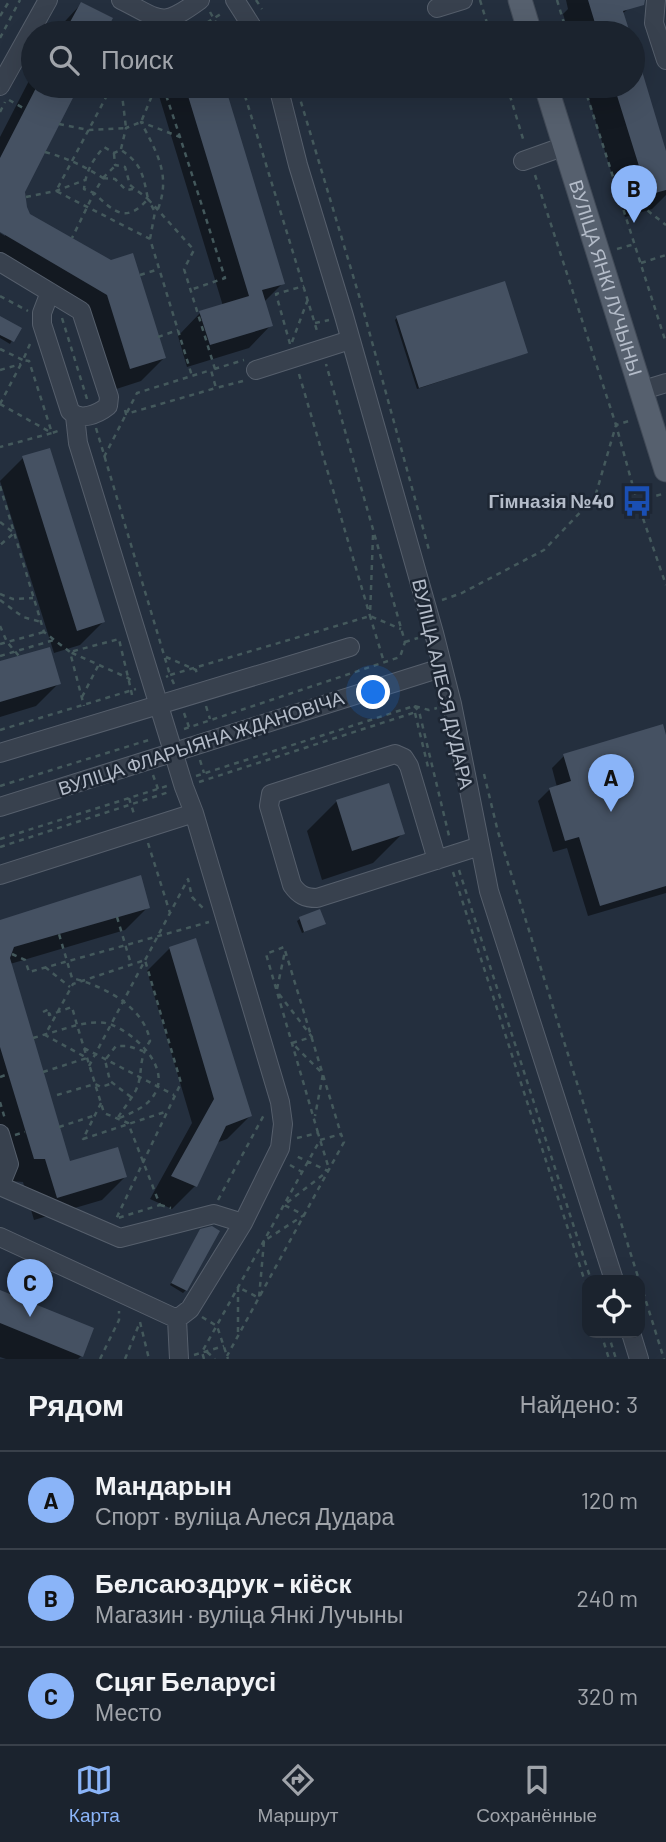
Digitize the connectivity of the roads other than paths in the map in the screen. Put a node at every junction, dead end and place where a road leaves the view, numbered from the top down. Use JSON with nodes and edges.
{"nodes":[{"id":1,"x":48,"y":0,"type":"edge"},
{"id":2,"x":121,"y":0,"type":"edge"},
{"id":3,"x":235,"y":0,"type":"edge"},
{"id":4,"x":463,"y":0,"type":"edge"},
{"id":5,"x":520,"y":0,"type":"edge"},
{"id":6,"x":656,"y":0,"type":"edge"},
{"id":7,"x":204,"y":5,"type":"edge"},
{"id":8,"x":437,"y":8,"type":"dead end"},
{"id":9,"x":38,"y":21,"type":"edge"},
{"id":10,"x":248,"y":21,"type":"edge"},
{"id":11,"x":526,"y":21,"type":"edge"},
{"id":12,"x":21,"y":56,"type":"edge"},
{"id":13,"x":666,"y":60,"type":"edge"},
{"id":14,"x":4,"y":92,"type":"edge"},
{"id":15,"x":281,"y":98,"type":"edge"},
{"id":16,"x":550,"y":98,"type":"edge"},
{"id":17,"x":565,"y":146,"type":"junction"},
{"id":18,"x":526,"y":160,"type":"road end"},
{"id":19,"x":0,"y":262,"type":"edge"},
{"id":20,"x":49,"y":295,"type":"junction"},
{"id":21,"x":350,"y":340,"type":"junction"},
{"id":22,"x":256,"y":370,"type":"dead end"},
{"id":23,"x":666,"y":383,"type":"edge"},
{"id":24,"x":640,"y":391,"type":"junction"},
{"id":25,"x":83,"y":415,"type":"junction"},
{"id":26,"x":666,"y":470,"type":"edge"},
{"id":27,"x":351,"y":647,"type":"dead end"},
{"id":28,"x":441,"y":668,"type":"junction"},
{"id":29,"x":160,"y":705,"type":"junction"},
{"id":30,"x":0,"y":752,"type":"edge"},
{"id":31,"x":173,"y":752,"type":"junction"},
{"id":32,"x":0,"y":807,"type":"edge"},
{"id":33,"x":194,"y":813,"type":"junction"},
{"id":34,"x":480,"y":846,"type":"junction"},
{"id":35,"x":447,"y":857,"type":"junction"},
{"id":36,"x":0,"y":875,"type":"edge"},
{"id":37,"x":0,"y":1134,"type":"edge"},
{"id":38,"x":0,"y":1186,"type":"edge"},
{"id":39,"x":243,"y":1223,"type":"junction"},
{"id":40,"x":0,"y":1237,"type":"edge"},
{"id":41,"x":612,"y":1275,"type":"edge"},
{"id":42,"x":184,"y":1314,"type":"junction"},
{"id":43,"x":633,"y":1338,"type":"edge"},
{"id":44,"x":185,"y":1357,"type":"edge"},
{"id":45,"x":639,"y":1359,"type":"edge"}],
"edges":[{"from":1,"to":9,"type":"street"},
{"from":2,"to":7,"type":"street"},
{"from":3,"to":10,"type":"street"},
{"from":4,"to":8,"type":"street"},
{"from":5,"to":11,"type":"main road"},
{"from":6,"to":13,"type":"street"},
{"from":12,"to":14,"type":"street"},
{"from":15,"to":21,"type":"street","name":"ВУЛІЦА АЛЕСЯ ДУДАРА"},
{"from":16,"to":17,"type":"main road","name":"ВУЛІЦА ЯНКІ ЛУЧЫНЫ"},
{"from":17,"to":18,"type":"street"},
{"from":17,"to":24,"type":"main road","name":"ВУЛІЦА ЯНКІ ЛУЧЫНЫ"},
{"from":19,"to":20,"type":"street"},
{"from":20,"to":25,"type":"street"},
{"from":20,"to":25,"type":"street"},
{"from":21,"to":22,"type":"street"},
{"from":21,"to":28,"type":"street","name":"ВУЛІЦА АЛЕСЯ ДУДАРА"},
{"from":23,"to":24,"type":"street"},
{"from":24,"to":26,"type":"main road","name":"ВУЛІЦА ЯНКІ ЛУЧЫНЫ"},
{"from":25,"to":29,"type":"street"},
{"from":27,"to":29,"type":"street"},
{"from":28,"to":31,"type":"street","name":"ВУЛІЦА ФЛАРЫЯНА ЖДАНОВІЧА"},
{"from":28,"to":34,"type":"street","name":"ВУЛІЦА АЛЕСЯ ДУДАРА"},
{"from":29,"to":30,"type":"street"},
{"from":29,"to":31,"type":"street"},
{"from":31,"to":32,"type":"street","name":"ВУЛІЦА ФЛАРЫЯНА ЖДАНОВІЧА"},
{"from":31,"to":33,"type":"street"},
{"from":33,"to":36,"type":"street"},
{"from":33,"to":39,"type":"street"},
{"from":34,"to":35,"type":"street"},
{"from":34,"to":41,"type":"street","name":"ВУЛІЦА АЛЕСЯ ДУДАРА"},
{"from":35,"to":35,"type":"street"},
{"from":37,"to":38,"type":"street"},
{"from":38,"to":39,"type":"street"},
{"from":39,"to":42,"type":"street"},
{"from":40,"to":42,"type":"street"},
{"from":42,"to":44,"type":"street"},
{"from":43,"to":45,"type":"street"}]}
